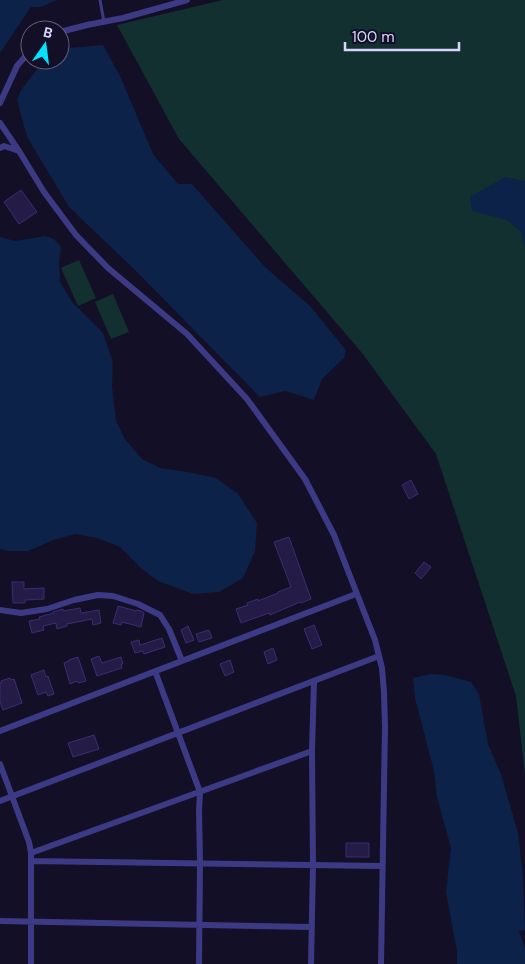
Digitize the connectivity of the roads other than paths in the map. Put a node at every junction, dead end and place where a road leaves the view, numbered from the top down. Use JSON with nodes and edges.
{"nodes":[{"id":1,"x":100,"y":0,"type":"edge"},
{"id":2,"x":187,"y":0,"type":"edge"},
{"id":3,"x":104,"y":22,"type":"junction"},
{"id":4,"x":70,"y":29,"type":"edge"},
{"id":5,"x":20,"y":63,"type":"edge"},
{"id":6,"x":0,"y":103,"type":"edge"},
{"id":7,"x":0,"y":123,"type":"edge"},
{"id":8,"x":0,"y":148,"type":"edge"},
{"id":9,"x":19,"y":151,"type":"junction"},
{"id":10,"x":356,"y":594,"type":"junction"},
{"id":11,"x":0,"y":610,"type":"edge"},
{"id":12,"x":379,"y":656,"type":"junction"},
{"id":13,"x":182,"y":661,"type":"junction"},
{"id":14,"x":155,"y":671,"type":"junction"},
{"id":15,"x":314,"y":681,"type":"junction"},
{"id":16,"x":0,"y":731,"type":"edge"},
{"id":17,"x":179,"y":733,"type":"junction"},
{"id":18,"x":312,"y":751,"type":"junction"},
{"id":19,"x":0,"y":764,"type":"edge"},
{"id":20,"x":200,"y":792,"type":"junction"},
{"id":21,"x":12,"y":796,"type":"junction"},
{"id":22,"x":0,"y":801,"type":"edge"},
{"id":23,"x":31,"y":853,"type":"junction"},
{"id":24,"x":31,"y":861,"type":"junction"},
{"id":25,"x":200,"y":863,"type":"junction"},
{"id":26,"x":313,"y":865,"type":"junction"},
{"id":27,"x":382,"y":866,"type":"junction"},
{"id":28,"x":0,"y":921,"type":"edge"},
{"id":29,"x":32,"y":922,"type":"junction"},
{"id":30,"x":199,"y":925,"type":"junction"},
{"id":31,"x":312,"y":927,"type":"junction"},
{"id":32,"x":31,"y":964,"type":"edge"},
{"id":33,"x":199,"y":964,"type":"edge"},
{"id":34,"x":311,"y":964,"type":"edge"},
{"id":35,"x":381,"y":964,"type":"edge"}],
"edges":[{"from":1,"to":3,"type":"lane"},
{"from":2,"to":3,"type":"street"},
{"from":3,"to":4,"type":"street"},
{"from":5,"to":6,"type":"street"},
{"from":7,"to":9,"type":"street"},
{"from":8,"to":9,"type":"street"},
{"from":9,"to":10,"type":"street"},
{"from":10,"to":12,"type":"street"},
{"from":10,"to":13,"type":"street"},
{"from":11,"to":13,"type":"street"},
{"from":12,"to":15,"type":"street"},
{"from":12,"to":27,"type":"street"},
{"from":13,"to":14,"type":"street"},
{"from":14,"to":16,"type":"street"},
{"from":14,"to":17,"type":"street"},
{"from":15,"to":17,"type":"street"},
{"from":15,"to":18,"type":"street"},
{"from":17,"to":20,"type":"street"},
{"from":17,"to":21,"type":"street"},
{"from":18,"to":20,"type":"street"},
{"from":18,"to":26,"type":"street"},
{"from":19,"to":21,"type":"street"},
{"from":20,"to":23,"type":"street"},
{"from":20,"to":25,"type":"street"},
{"from":21,"to":22,"type":"street"},
{"from":21,"to":23,"type":"street"},
{"from":23,"to":24,"type":"street"},
{"from":24,"to":25,"type":"street"},
{"from":24,"to":29,"type":"street"},
{"from":25,"to":26,"type":"street"},
{"from":25,"to":30,"type":"street"},
{"from":26,"to":27,"type":"street"},
{"from":26,"to":31,"type":"street"},
{"from":27,"to":35,"type":"street"},
{"from":28,"to":29,"type":"street"},
{"from":29,"to":30,"type":"street"},
{"from":29,"to":32,"type":"street"},
{"from":30,"to":31,"type":"street"},
{"from":30,"to":33,"type":"street"},
{"from":31,"to":34,"type":"street"}]}
